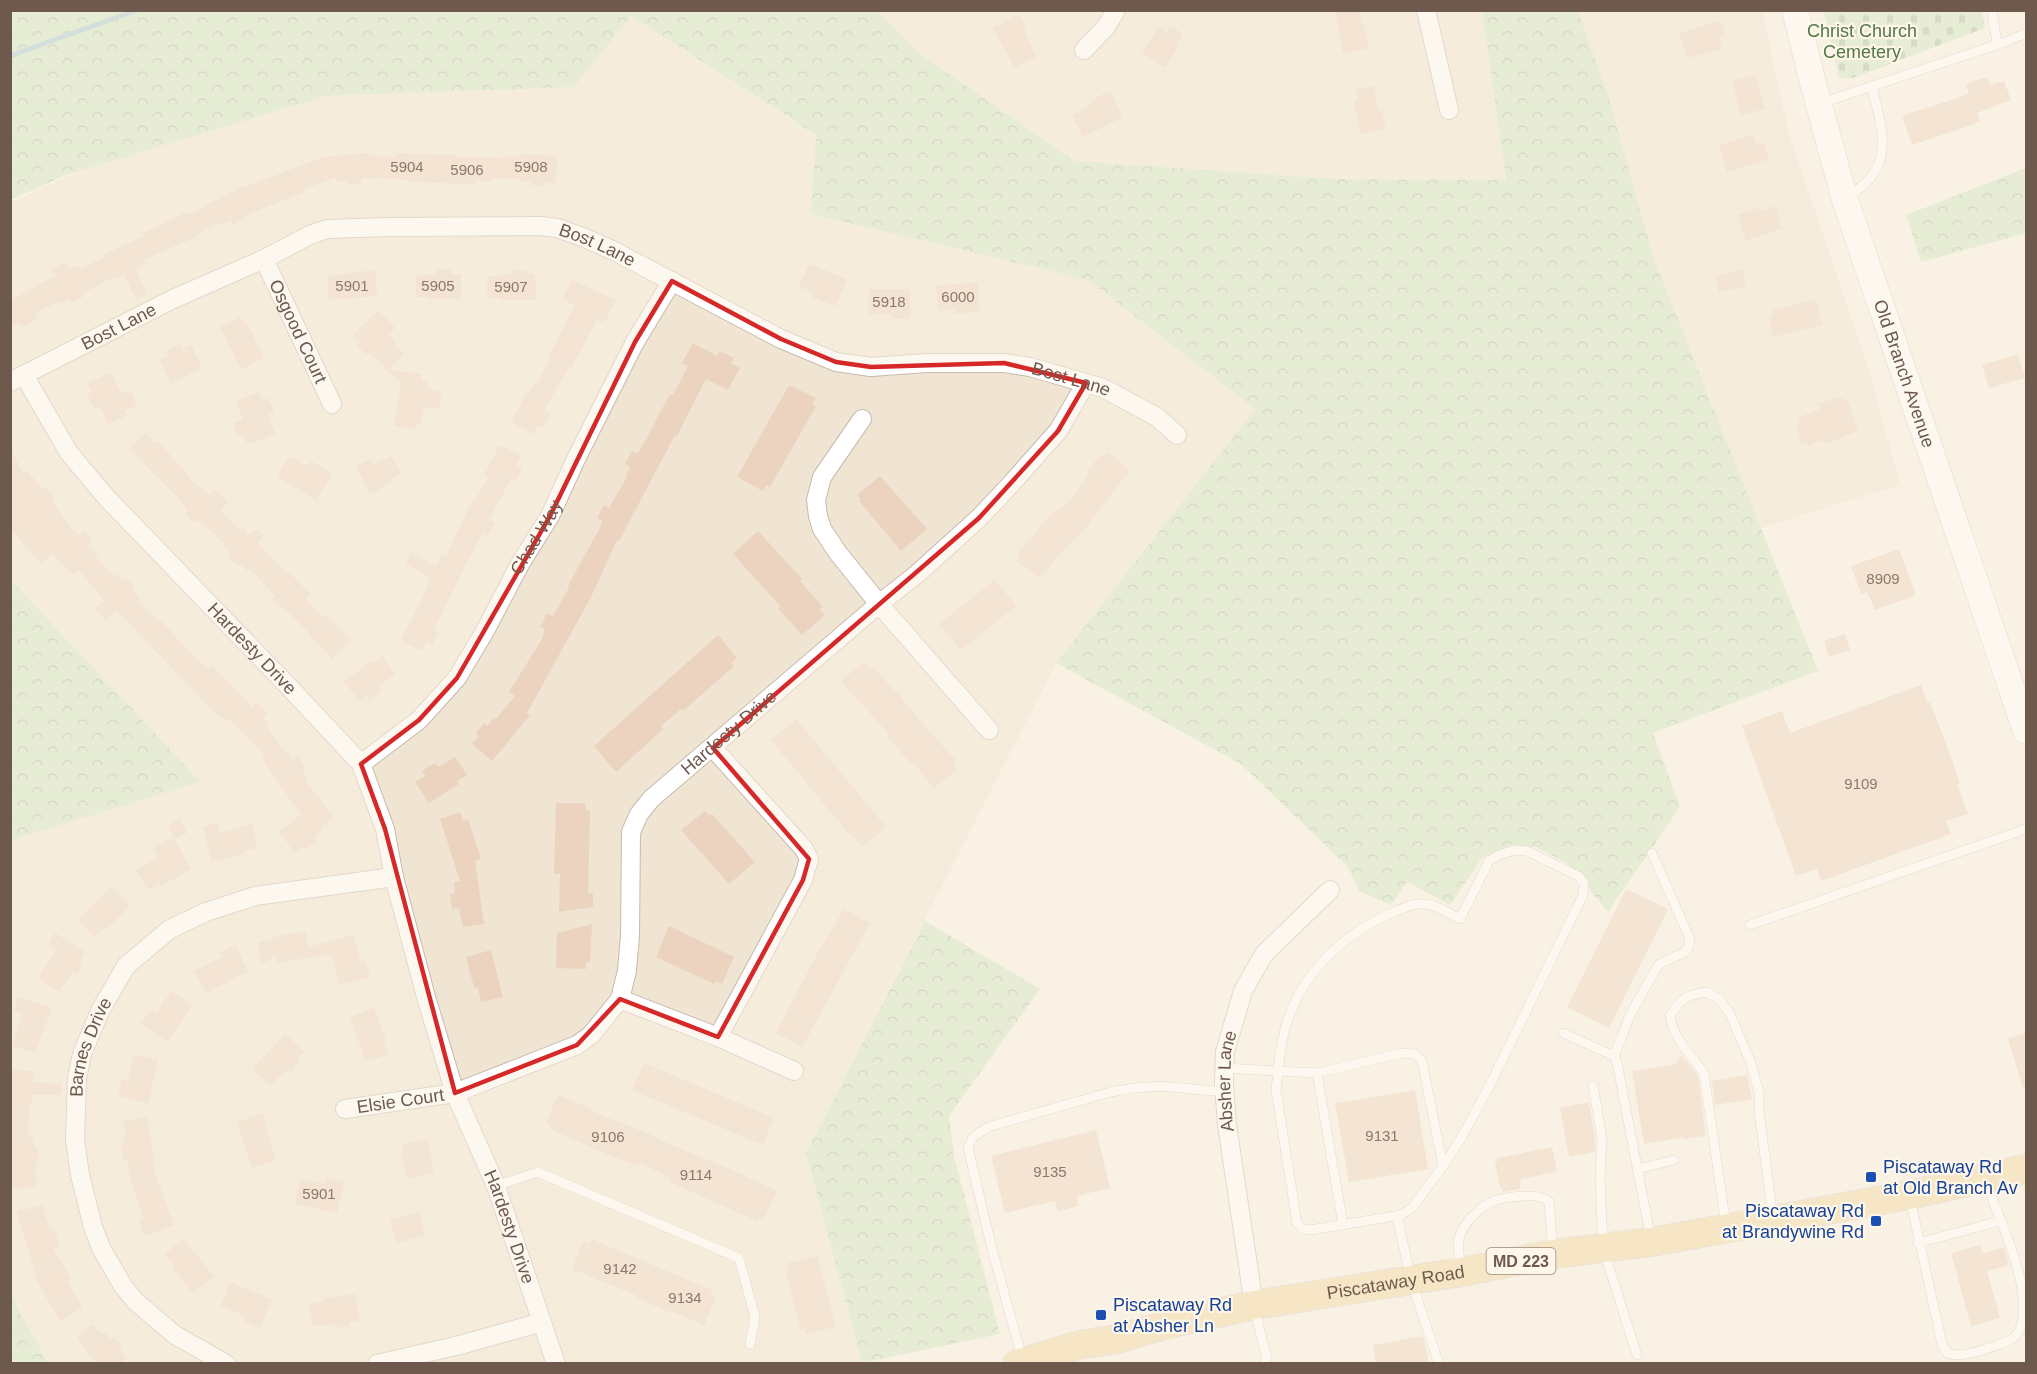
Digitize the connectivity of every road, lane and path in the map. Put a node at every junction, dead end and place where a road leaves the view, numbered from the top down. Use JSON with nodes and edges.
{"nodes":[{"id":1,"x":1116,"y":10,"type":"edge"},
{"id":2,"x":1426,"y":10,"type":"edge"},
{"id":3,"x":1795,"y":10,"type":"edge"},
{"id":4,"x":1992,"y":10,"type":"edge"},
{"id":5,"x":2026,"y":33,"type":"edge"},
{"id":6,"x":1997,"y":45,"type":"junction"},
{"id":7,"x":1084,"y":50,"type":"dead end"},
{"id":8,"x":1872,"y":86,"type":"junction"},
{"id":9,"x":1819,"y":104,"type":"junction"},
{"id":10,"x":1449,"y":110,"type":"dead end"},
{"id":11,"x":1845,"y":200,"type":"junction"},
{"id":12,"x":264,"y":259,"type":"junction"},
{"id":13,"x":672,"y":281,"type":"junction"},
{"id":14,"x":17,"y":378,"type":"edge"},
{"id":15,"x":1086,"y":383,"type":"junction"},
{"id":16,"x":332,"y":404,"type":"dead end"},
{"id":17,"x":862,"y":419,"type":"dead end"},
{"id":18,"x":1178,"y":435,"type":"dead end"},
{"id":19,"x":879,"y":604,"type":"junction"},
{"id":20,"x":2025,"y":720,"type":"edge"},
{"id":21,"x":989,"y":730,"type":"dead end"},
{"id":22,"x":713,"y":748,"type":"junction"},
{"id":23,"x":361,"y":764,"type":"junction"},
{"id":24,"x":2026,"y":829,"type":"edge"},
{"id":25,"x":1652,"y":853,"type":"dead end"},
{"id":26,"x":394,"y":877,"type":"junction"},
{"id":27,"x":1330,"y":890,"type":"dead end"},
{"id":28,"x":1750,"y":925,"type":"dead end"},
{"id":29,"x":620,"y":999,"type":"junction"},
{"id":30,"x":1563,"y":1033,"type":"dead end"},
{"id":31,"x":718,"y":1037,"type":"junction"},
{"id":32,"x":1614,"y":1056,"type":"junction"},
{"id":33,"x":1225,"y":1068,"type":"junction"},
{"id":34,"x":794,"y":1071,"type":"dead end"},
{"id":35,"x":1278,"y":1071,"type":"junction"},
{"id":36,"x":1317,"y":1073,"type":"junction"},
{"id":37,"x":1593,"y":1086,"type":"dead end"},
{"id":38,"x":1225,"y":1092,"type":"junction"},
{"id":39,"x":455,"y":1093,"type":"junction"},
{"id":40,"x":345,"y":1109,"type":"dead end"},
{"id":41,"x":1674,"y":1160,"type":"dead end"},
{"id":42,"x":1443,"y":1166,"type":"junction"},
{"id":43,"x":2026,"y":1168,"type":"edge"},
{"id":44,"x":1638,"y":1169,"type":"junction"},
{"id":45,"x":1984,"y":1179,"type":"junction"},
{"id":46,"x":496,"y":1186,"type":"junction"},
{"id":47,"x":1909,"y":1196,"type":"junction"},
{"id":48,"x":1397,"y":1216,"type":"junction"},
{"id":49,"x":1774,"y":1220,"type":"junction"},
{"id":50,"x":2000,"y":1221,"type":"junction"},
{"id":51,"x":1343,"y":1225,"type":"junction"},
{"id":52,"x":1726,"y":1228,"type":"junction"},
{"id":53,"x":1651,"y":1242,"type":"junction"},
{"id":54,"x":1918,"y":1243,"type":"junction"},
{"id":55,"x":1603,"y":1248,"type":"junction"},
{"id":56,"x":1554,"y":1254,"type":"junction"},
{"id":57,"x":1462,"y":1272,"type":"junction"},
{"id":58,"x":1411,"y":1280,"type":"junction"},
{"id":59,"x":1254,"y":1305,"type":"junction"},
{"id":60,"x":542,"y":1322,"type":"junction"},
{"id":61,"x":750,"y":1344,"type":"dead end"},
{"id":62,"x":1637,"y":1355,"type":"dead end"},
{"id":63,"x":1021,"y":1363,"type":"edge"},
{"id":64,"x":226,"y":1364,"type":"edge"},
{"id":65,"x":377,"y":1364,"type":"edge"},
{"id":66,"x":556,"y":1364,"type":"edge"},
{"id":67,"x":1264,"y":1364,"type":"edge"},
{"id":68,"x":1439,"y":1364,"type":"edge"}],
"edges":[{"from":1,"to":7,"type":"street"},
{"from":2,"to":10,"type":"street"},
{"from":3,"to":9,"type":"main road","name":"Old Branch Avenue"},
{"from":4,"to":6,"type":"lane"},
{"from":5,"to":6,"type":"lane"},
{"from":6,"to":8,"type":"lane"},
{"from":8,"to":9,"type":"lane"},
{"from":8,"to":11,"type":"lane"},
{"from":9,"to":11,"type":"main road","name":"Old Branch Avenue"},
{"from":11,"to":20,"type":"main road","name":"Old Branch Avenue"},
{"from":12,"to":13,"type":"street","name":"Bost Lane"},
{"from":12,"to":14,"type":"street","name":"Bost Lane"},
{"from":12,"to":16,"type":"street","name":"Osgood Court"},
{"from":13,"to":15,"type":"street","name":"Bost Lane"},
{"from":13,"to":23,"type":"street","name":"Chad Way"},
{"from":14,"to":23,"type":"street","name":"Hardesty Drive"},
{"from":15,"to":18,"type":"street","name":"Bost Lane"},
{"from":15,"to":19,"type":"street","name":"Hardesty Drive"},
{"from":17,"to":19,"type":"street"},
{"from":19,"to":21,"type":"street"},
{"from":19,"to":22,"type":"street","name":"Hardesty Drive"},
{"from":22,"to":29,"type":"street","name":"Hardesty Drive"},
{"from":22,"to":31,"type":"street"},
{"from":23,"to":26,"type":"street","name":"Hardesty Drive"},
{"from":24,"to":28,"type":"lane"},
{"from":25,"to":32,"type":"lane"},
{"from":26,"to":39,"type":"street","name":"Hardesty Drive"},
{"from":26,"to":64,"type":"street","name":"Barnes Drive"},
{"from":27,"to":33,"type":"street","name":"Absher Lane"},
{"from":29,"to":31,"type":"street"},
{"from":29,"to":39,"type":"street","name":"Hardesty Drive"},
{"from":30,"to":32,"type":"lane"},
{"from":31,"to":34,"type":"street"},
{"from":32,"to":44,"type":"lane"},
{"from":33,"to":35,"type":"lane"},
{"from":33,"to":38,"type":"street","name":"Absher Lane"},
{"from":35,"to":36,"type":"lane"},
{"from":35,"to":42,"type":"lane"},
{"from":35,"to":51,"type":"lane"},
{"from":36,"to":42,"type":"lane"},
{"from":36,"to":51,"type":"lane"},
{"from":37,"to":55,"type":"lane"},
{"from":38,"to":59,"type":"street","name":"Absher Lane"},
{"from":38,"to":63,"type":"lane"},
{"from":39,"to":40,"type":"street","name":"Elsie Court"},
{"from":39,"to":46,"type":"street","name":"Hardesty Drive"},
{"from":41,"to":44,"type":"lane"},
{"from":42,"to":48,"type":"lane"},
{"from":43,"to":45,"type":"main road","name":"Piscataway Road","number":"MD 223"},
{"from":44,"to":53,"type":"lane"},
{"from":45,"to":47,"type":"main road","name":"Piscataway Road","number":"MD 223"},
{"from":45,"to":50,"type":"lane"},
{"from":46,"to":60,"type":"street","name":"Hardesty Drive"},
{"from":46,"to":61,"type":"lane"},
{"from":47,"to":49,"type":"main road","name":"Piscataway Road","number":"MD 223"},
{"from":47,"to":54,"type":"lane"},
{"from":48,"to":51,"type":"lane"},
{"from":48,"to":58,"type":"lane"},
{"from":49,"to":52,"type":"main road","name":"Piscataway Road","number":"MD 223"},
{"from":49,"to":52,"type":"lane"},
{"from":50,"to":54,"type":"lane"},
{"from":50,"to":54,"type":"lane"},
{"from":52,"to":53,"type":"main road","name":"Piscataway Road","number":"MD 223"},
{"from":53,"to":55,"type":"main road","name":"Piscataway Road","number":"MD 223"},
{"from":55,"to":56,"type":"main road","name":"Piscataway Road","number":"MD 223"},
{"from":55,"to":62,"type":"lane"},
{"from":56,"to":57,"type":"main road","name":"Piscataway Road","number":"MD 223"},
{"from":56,"to":57,"type":"lane"},
{"from":57,"to":58,"type":"main road","name":"Piscataway Road","number":"MD 223"},
{"from":58,"to":59,"type":"main road","name":"Piscataway Road","number":"MD 223"},
{"from":58,"to":68,"type":"lane"},
{"from":59,"to":63,"type":"main road","name":"Piscataway Road","number":"MD 223"},
{"from":59,"to":67,"type":"lane"},
{"from":60,"to":65,"type":"street"},
{"from":60,"to":66,"type":"street","name":"Hardesty Drive"}]}
